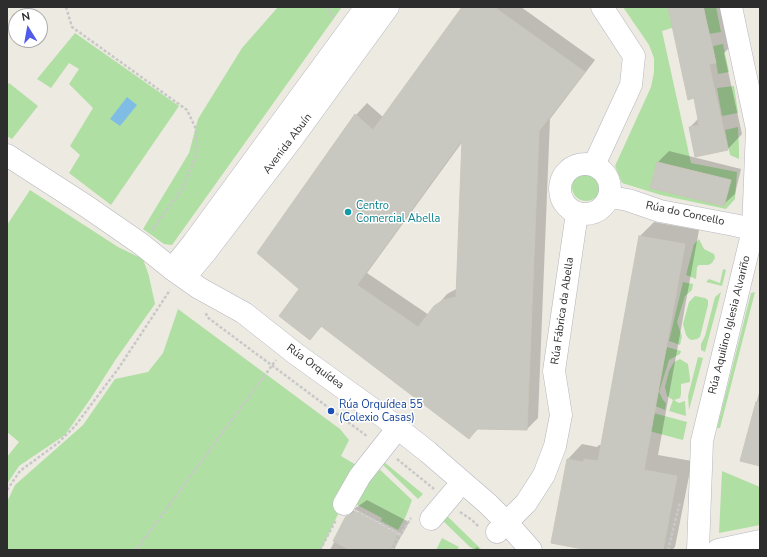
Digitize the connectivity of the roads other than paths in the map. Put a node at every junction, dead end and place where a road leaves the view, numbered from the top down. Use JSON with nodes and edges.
{"nodes":[{"id":1,"x":388,"y":7,"type":"edge"},
{"id":2,"x":602,"y":7,"type":"edge"},
{"id":3,"x":731,"y":7,"type":"edge"},
{"id":4,"x":358,"y":19,"type":"edge"},
{"id":5,"x":7,"y":155,"type":"edge"},
{"id":6,"x":594,"y":164,"type":"junction"},
{"id":7,"x":610,"y":197,"type":"junction"},
{"id":8,"x":577,"y":213,"type":"junction"},
{"id":9,"x":757,"y":231,"type":"edge"},
{"id":10,"x":184,"y":277,"type":"junction"},
{"id":11,"x":387,"y":443,"type":"junction"},
{"id":12,"x":450,"y":497,"type":"junction"},
{"id":13,"x":344,"y":504,"type":"road end"},
{"id":14,"x":421,"y":519,"type":"road end"},
{"id":15,"x":496,"y":528,"type":"junction"},
{"id":16,"x":760,"y":541,"type":"edge"},
{"id":17,"x":512,"y":550,"type":"edge"},
{"id":18,"x":531,"y":550,"type":"edge"},
{"id":19,"x":698,"y":550,"type":"edge"},
{"id":20,"x":718,"y":550,"type":"edge"}],
"edges":[{"from":1,"to":4,"type":"street","name":"Avenida Abuín"},
{"from":2,"to":6,"type":"street"},
{"from":3,"to":9,"type":"street","name":"Rúa Aquilino Iglesia Alvariño"},
{"from":4,"to":10,"type":"street","name":"Avenida Abuín"},
{"from":5,"to":10,"type":"street","name":"Rúa Orquídea"},
{"from":6,"to":7,"type":"street"},
{"from":6,"to":8,"type":"street"},
{"from":7,"to":8,"type":"street"},
{"from":7,"to":9,"type":"street","name":"Rúa do Concello"},
{"from":8,"to":15,"type":"street","name":"Rúa Fábrica da Abella"},
{"from":9,"to":19,"type":"street","name":"Rúa Aquilino Iglesia Alvariño"},
{"from":10,"to":11,"type":"street","name":"Rúa Orquídea"},
{"from":10,"to":15,"type":"street","name":"Rúa Orquídea"},
{"from":11,"to":12,"type":"street","name":"Rúa Orquídea"},
{"from":11,"to":13,"type":"street"},
{"from":12,"to":14,"type":"street"},
{"from":12,"to":15,"type":"street","name":"Rúa Orquídea"},
{"from":15,"to":17,"type":"street","name":"Rúa Orquídea"},
{"from":15,"to":18,"type":"street","name":"Rúa Orquídea"},
{"from":16,"to":20,"type":"street"}]}
